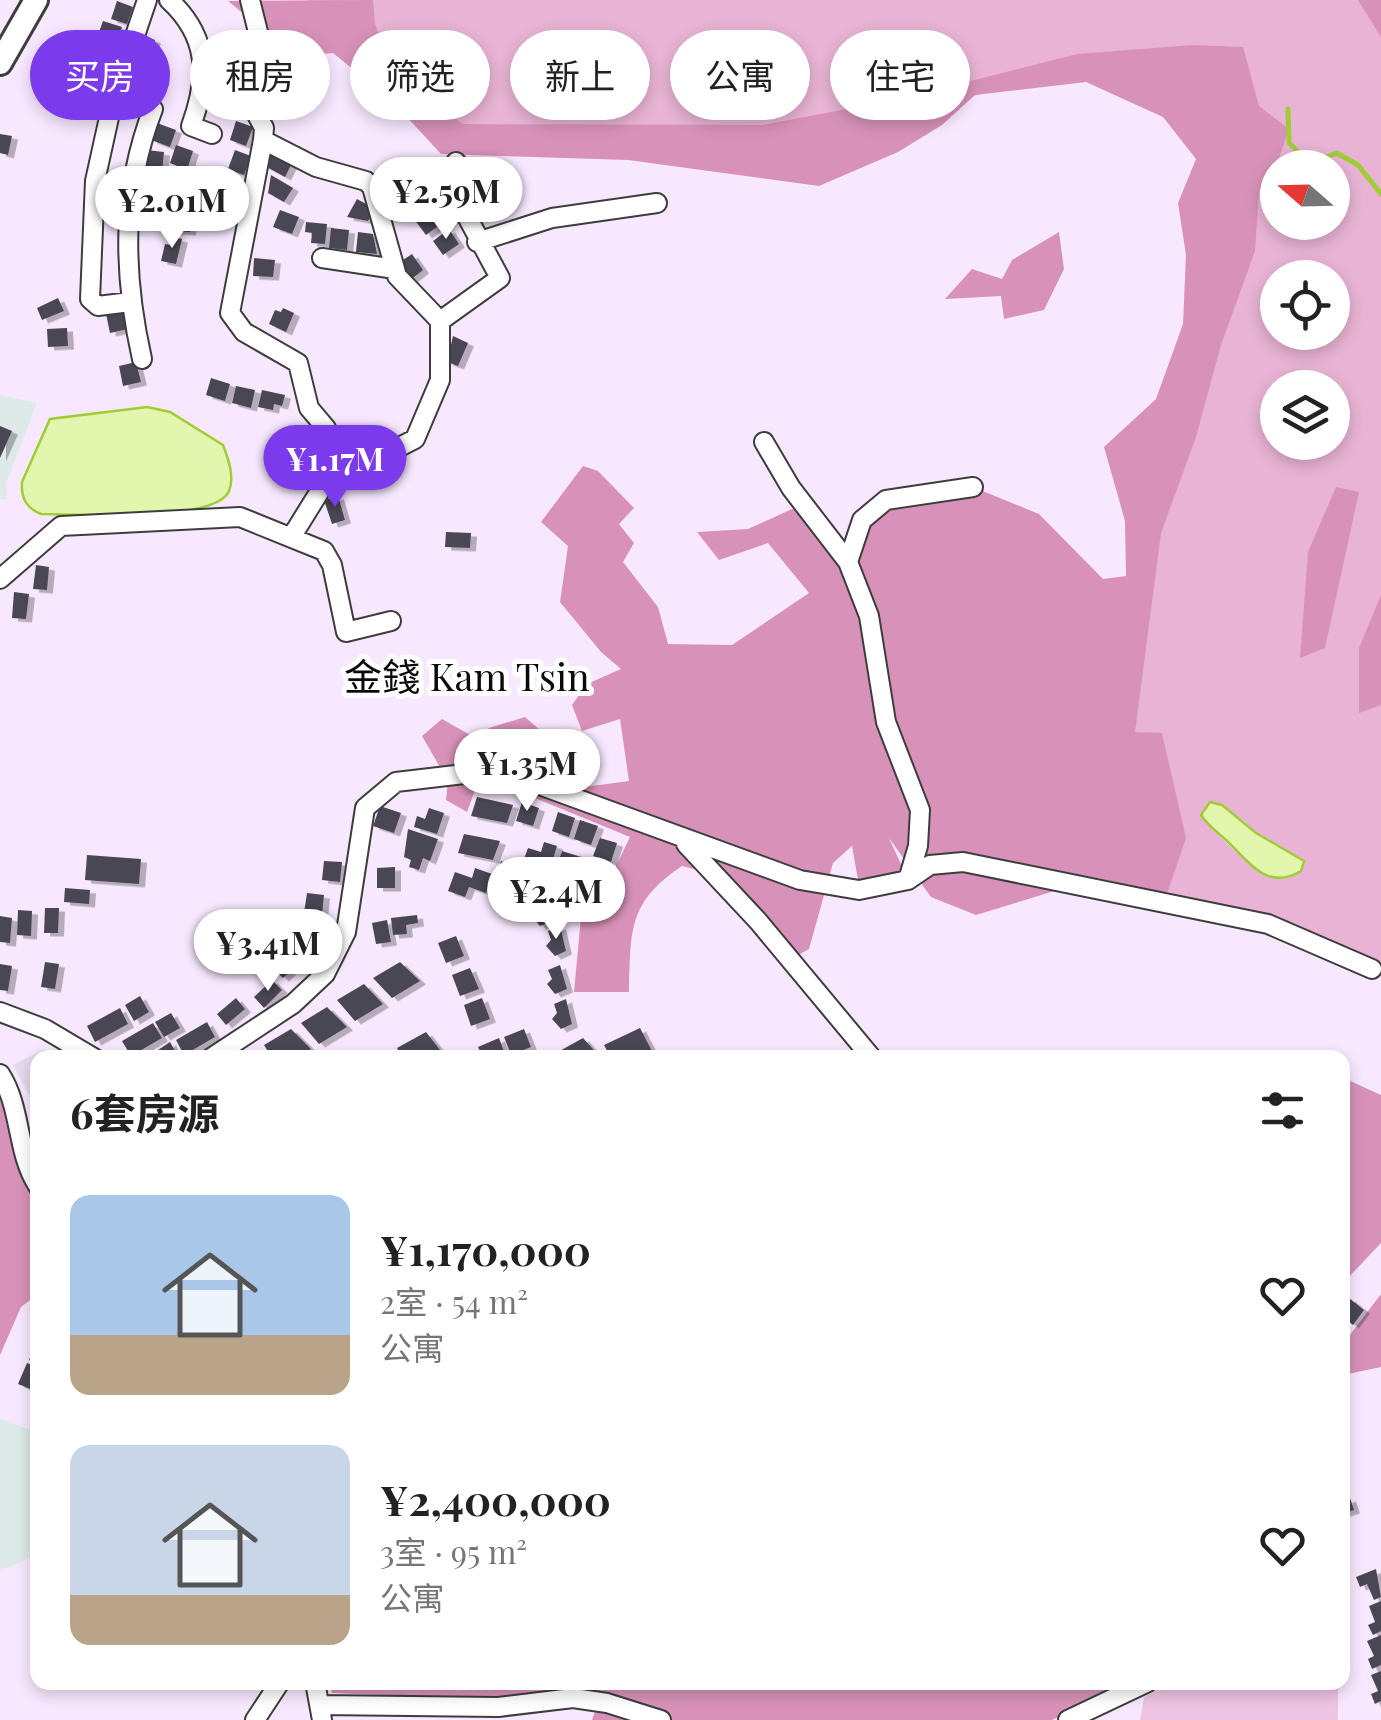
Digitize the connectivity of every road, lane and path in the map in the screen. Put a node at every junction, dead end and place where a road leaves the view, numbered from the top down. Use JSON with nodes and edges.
{"nodes":[{"id":1,"x":36,"y":0,"type":"edge"},
{"id":2,"x":147,"y":0,"type":"edge"},
{"id":3,"x":169,"y":0,"type":"edge"},
{"id":4,"x":250,"y":0,"type":"edge"},
{"id":5,"x":137,"y":30,"type":"edge"},
{"id":6,"x":0,"y":63,"type":"edge"},
{"id":7,"x":109,"y":120,"type":"edge"},
{"id":8,"x":150,"y":120,"type":"edge"},
{"id":9,"x":212,"y":134,"type":"dead end"},
{"id":10,"x":263,"y":140,"type":"junction"},
{"id":11,"x":456,"y":162,"type":"dead end"},
{"id":12,"x":658,"y":204,"type":"dead end"},
{"id":13,"x":477,"y":242,"type":"junction"},
{"id":14,"x":322,"y":258,"type":"dead end"},
{"id":15,"x":395,"y":270,"type":"junction"},
{"id":16,"x":130,"y":302,"type":"junction"},
{"id":17,"x":440,"y":321,"type":"junction"},
{"id":18,"x":142,"y":359,"type":"dead end"},
{"id":19,"x":764,"y":442,"type":"dead end"},
{"id":20,"x":339,"y":476,"type":"junction"},
{"id":21,"x":974,"y":487,"type":"dead end"},
{"id":22,"x":292,"y":536,"type":"junction"},
{"id":23,"x":848,"y":562,"type":"junction"},
{"id":24,"x":0,"y":579,"type":"edge"},
{"id":25,"x":391,"y":621,"type":"dead end"},
{"id":26,"x":682,"y":840,"type":"junction"},
{"id":27,"x":908,"y":880,"type":"junction"},
{"id":28,"x":1372,"y":969,"type":"dead end"},
{"id":29,"x":0,"y":1012,"type":"edge"},
{"id":30,"x":80,"y":1050,"type":"edge"},
{"id":31,"x":222,"y":1050,"type":"edge"},
{"id":32,"x":865,"y":1050,"type":"edge"},
{"id":33,"x":0,"y":1074,"type":"edge"},
{"id":34,"x":30,"y":1173,"type":"edge"},
{"id":35,"x":275,"y":1690,"type":"edge"},
{"id":36,"x":1131,"y":1690,"type":"edge"},
{"id":37,"x":321,"y":1712,"type":"edge"},
{"id":38,"x":255,"y":1720,"type":"edge"},
{"id":39,"x":660,"y":1720,"type":"edge"},
{"id":40,"x":1068,"y":1720,"type":"edge"}],
"edges":[{"from":1,"to":6,"type":"street"},
{"from":2,"to":5,"type":"street"},
{"from":3,"to":9,"type":"street"},
{"from":4,"to":10,"type":"street"},
{"from":7,"to":16,"type":"street"},
{"from":8,"to":16,"type":"street"},
{"from":10,"to":15,"type":"street"},
{"from":10,"to":20,"type":"street"},
{"from":11,"to":13,"type":"street"},
{"from":12,"to":13,"type":"street"},
{"from":13,"to":17,"type":"street"},
{"from":14,"to":15,"type":"street"},
{"from":15,"to":17,"type":"street"},
{"from":16,"to":18,"type":"street"},
{"from":17,"to":20,"type":"street"},
{"from":19,"to":23,"type":"street"},
{"from":20,"to":22,"type":"street"},
{"from":21,"to":23,"type":"street"},
{"from":22,"to":24,"type":"street"},
{"from":22,"to":25,"type":"street"},
{"from":23,"to":27,"type":"street"},
{"from":26,"to":27,"type":"street"},
{"from":26,"to":31,"type":"street"},
{"from":26,"to":32,"type":"street"},
{"from":27,"to":28,"type":"street"},
{"from":29,"to":30,"type":"street"},
{"from":33,"to":34,"type":"street"},
{"from":35,"to":38,"type":"street"},
{"from":36,"to":40,"type":"street"},
{"from":37,"to":39,"type":"street"}]}
